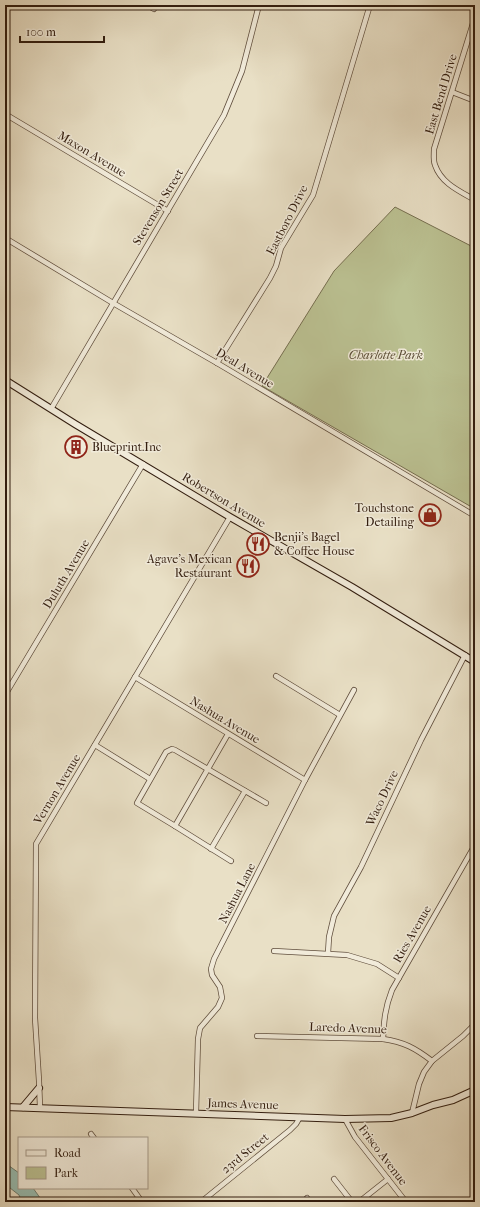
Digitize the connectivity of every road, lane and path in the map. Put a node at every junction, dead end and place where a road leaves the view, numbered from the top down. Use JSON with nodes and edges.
{"nodes":[{"id":1,"x":147,"y":5,"type":"edge"},
{"id":2,"x":259,"y":5,"type":"edge"},
{"id":3,"x":370,"y":5,"type":"edge"},
{"id":4,"x":154,"y":9,"type":"dead end"},
{"id":5,"x":475,"y":17,"type":"edge"},
{"id":6,"x":452,"y":92,"type":"junction"},
{"id":7,"x":475,"y":101,"type":"edge"},
{"id":8,"x":5,"y":114,"type":"edge"},
{"id":9,"x":475,"y":200,"type":"edge"},
{"id":10,"x":168,"y":211,"type":"junction"},
{"id":11,"x":5,"y":238,"type":"edge"},
{"id":12,"x":113,"y":303,"type":"junction"},
{"id":13,"x":217,"y":363,"type":"junction"},
{"id":14,"x":5,"y":380,"type":"edge"},
{"id":15,"x":51,"y":409,"type":"junction"},
{"id":16,"x":143,"y":464,"type":"junction"},
{"id":17,"x":475,"y":516,"type":"edge"},
{"id":18,"x":230,"y":517,"type":"junction"},
{"id":19,"x":465,"y":655,"type":"junction"},
{"id":20,"x":475,"y":662,"type":"edge"},
{"id":21,"x":276,"y":676,"type":"dead end"},
{"id":22,"x":135,"y":677,"type":"junction"},
{"id":23,"x":354,"y":690,"type":"dead end"},
{"id":24,"x":5,"y":695,"type":"edge"},
{"id":25,"x":340,"y":715,"type":"junction"},
{"id":26,"x":228,"y":734,"type":"junction"},
{"id":27,"x":95,"y":745,"type":"junction"},
{"id":28,"x":208,"y":770,"type":"junction"},
{"id":29,"x":150,"y":779,"type":"junction"},
{"id":30,"x":305,"y":780,"type":"junction"},
{"id":31,"x":245,"y":791,"type":"junction"},
{"id":32,"x":266,"y":803,"type":"dead end"},
{"id":33,"x":175,"y":826,"type":"junction"},
{"id":34,"x":475,"y":845,"type":"edge"},
{"id":35,"x":211,"y":849,"type":"junction"},
{"id":36,"x":232,"y":861,"type":"dead end"},
{"id":37,"x":274,"y":951,"type":"dead end"},
{"id":38,"x":328,"y":953,"type":"junction"},
{"id":39,"x":398,"y":978,"type":"junction"},
{"id":40,"x":475,"y":1024,"type":"edge"},
{"id":41,"x":257,"y":1036,"type":"dead end"},
{"id":42,"x":383,"y":1039,"type":"junction"},
{"id":43,"x":432,"y":1061,"type":"junction"},
{"id":44,"x":39,"y":1088,"type":"junction"},
{"id":45,"x":475,"y":1090,"type":"edge"},
{"id":46,"x":5,"y":1107,"type":"edge"},
{"id":47,"x":23,"y":1107,"type":"junction"},
{"id":48,"x":40,"y":1107,"type":"junction"},
{"id":49,"x":196,"y":1113,"type":"junction"},
{"id":50,"x":412,"y":1113,"type":"junction"},
{"id":51,"x":300,"y":1117,"type":"junction"},
{"id":52,"x":345,"y":1119,"type":"junction"},
{"id":53,"x":334,"y":1179,"type":"dead end"},
{"id":54,"x":388,"y":1179,"type":"junction"},
{"id":55,"x":133,"y":1189,"type":"edge"},
{"id":56,"x":142,"y":1202,"type":"edge"},
{"id":57,"x":201,"y":1202,"type":"edge"},
{"id":58,"x":352,"y":1202,"type":"edge"},
{"id":59,"x":359,"y":1202,"type":"edge"},
{"id":60,"x":406,"y":1202,"type":"edge"}],
"edges":[{"from":1,"to":4,"type":"street"},
{"from":2,"to":10,"type":"street","name":"Stevenson Street"},
{"from":3,"to":13,"type":"street","name":"Eastboro Drive"},
{"from":5,"to":6,"type":"street","name":"East Bend Drive"},
{"from":6,"to":7,"type":"street"},
{"from":6,"to":9,"type":"street","name":"East Bend Drive"},
{"from":8,"to":10,"type":"street","name":"Maxon Avenue"},
{"from":10,"to":12,"type":"street","name":"Stevenson Street"},
{"from":11,"to":12,"type":"street","name":"Deal Avenue"},
{"from":12,"to":13,"type":"street","name":"Deal Avenue"},
{"from":12,"to":15,"type":"street","name":"Stevenson Street"},
{"from":13,"to":17,"type":"street","name":"Deal Avenue"},
{"from":14,"to":15,"type":"street","name":"Robertson Avenue"},
{"from":15,"to":16,"type":"street","name":"Robertson Avenue"},
{"from":16,"to":18,"type":"street","name":"Robertson Avenue"},
{"from":16,"to":24,"type":"street","name":"Duluth Avenue"},
{"from":18,"to":19,"type":"street","name":"Robertson Avenue"},
{"from":18,"to":22,"type":"street","name":"Vernon Avenue"},
{"from":19,"to":20,"type":"street","name":"Robertson Avenue"},
{"from":19,"to":38,"type":"street","name":"Waco Drive"},
{"from":21,"to":25,"type":"street"},
{"from":22,"to":26,"type":"street","name":"Nashua Avenue"},
{"from":22,"to":27,"type":"street","name":"Vernon Avenue"},
{"from":23,"to":25,"type":"street","name":"Nashua Lane"},
{"from":25,"to":30,"type":"street","name":"Nashua Lane"},
{"from":26,"to":28,"type":"street"},
{"from":26,"to":30,"type":"street","name":"Nashua Avenue"},
{"from":27,"to":29,"type":"street"},
{"from":27,"to":44,"type":"street","name":"Vernon Avenue"},
{"from":28,"to":29,"type":"street"},
{"from":28,"to":31,"type":"street"},
{"from":28,"to":33,"type":"street"},
{"from":29,"to":33,"type":"street"},
{"from":30,"to":49,"type":"street","name":"Nashua Lane"},
{"from":31,"to":32,"type":"street"},
{"from":31,"to":35,"type":"street"},
{"from":33,"to":35,"type":"street"},
{"from":34,"to":39,"type":"street","name":"Ries Avenue"},
{"from":35,"to":36,"type":"street"},
{"from":37,"to":38,"type":"street"},
{"from":38,"to":39,"type":"street"},
{"from":39,"to":42,"type":"street","name":"Ries Avenue"},
{"from":40,"to":43,"type":"street"},
{"from":41,"to":42,"type":"street","name":"Laredo Avenue"},
{"from":42,"to":43,"type":"street","name":"Laredo Avenue"},
{"from":43,"to":50,"type":"street"},
{"from":44,"to":47,"type":"street"},
{"from":44,"to":48,"type":"street","name":"Vernon Avenue"},
{"from":45,"to":50,"type":"street","name":"James Avenue"},
{"from":46,"to":47,"type":"street","name":"James Avenue"},
{"from":47,"to":48,"type":"street","name":"James Avenue"},
{"from":48,"to":49,"type":"street","name":"James Avenue"},
{"from":49,"to":51,"type":"street","name":"James Avenue"},
{"from":50,"to":52,"type":"street","name":"James Avenue"},
{"from":51,"to":52,"type":"street","name":"James Avenue"},
{"from":51,"to":57,"type":"street","name":"23rd Street"},
{"from":52,"to":54,"type":"street","name":"Frisco Avenue"},
{"from":53,"to":58,"type":"street"},
{"from":54,"to":59,"type":"street"},
{"from":54,"to":60,"type":"street","name":"Frisco Avenue"},
{"from":55,"to":56,"type":"street"}]}
